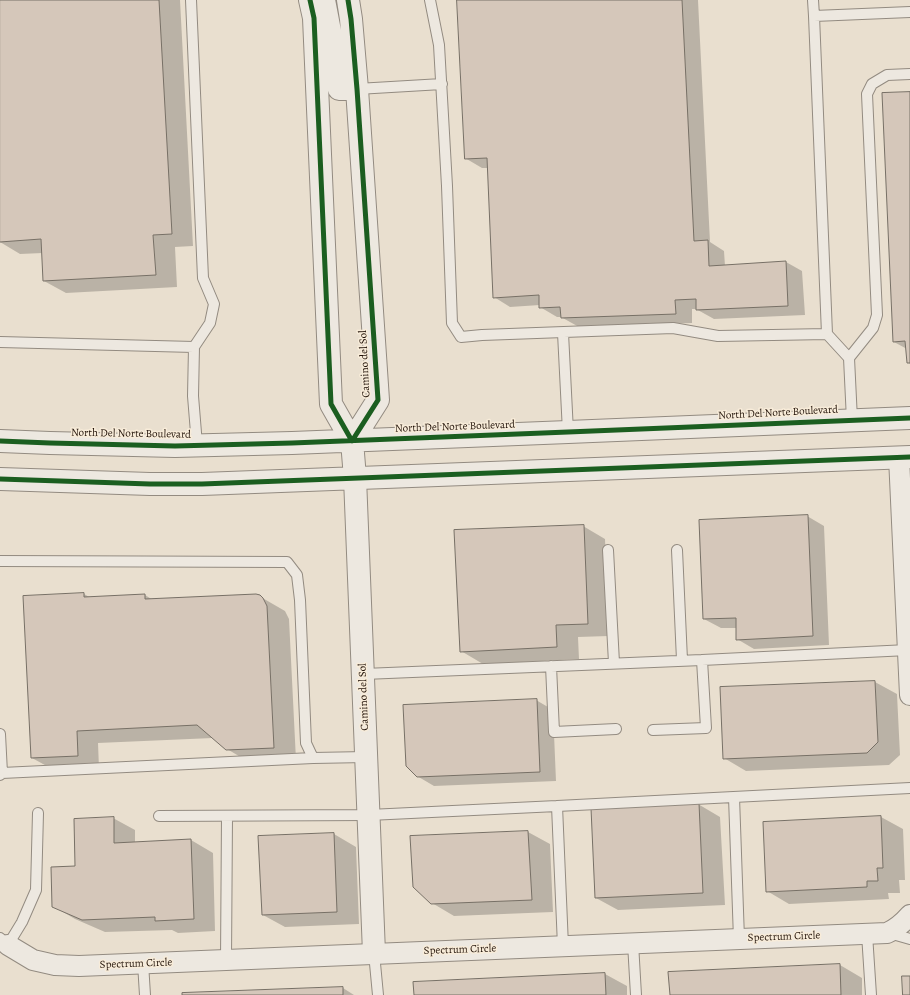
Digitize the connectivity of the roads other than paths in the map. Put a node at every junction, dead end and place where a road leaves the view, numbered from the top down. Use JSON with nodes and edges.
{"nodes":[{"id":1,"x":191,"y":0,"type":"edge"},
{"id":2,"x":310,"y":0,"type":"edge"},
{"id":3,"x":324,"y":0,"type":"edge"},
{"id":4,"x":348,"y":0,"type":"edge"},
{"id":5,"x":430,"y":0,"type":"edge"},
{"id":6,"x":813,"y":0,"type":"edge"},
{"id":7,"x":910,"y":12,"type":"edge"},
{"id":8,"x":814,"y":16,"type":"junction"},
{"id":9,"x":910,"y":74,"type":"edge"},
{"id":10,"x":442,"y":84,"type":"junction"},
{"id":11,"x":357,"y":89,"type":"junction"},
{"id":12,"x":563,"y":333,"type":"junction"},
{"id":13,"x":827,"y":334,"type":"junction"},
{"id":14,"x":0,"y":342,"type":"edge"},
{"id":15,"x":194,"y":347,"type":"junction"},
{"id":16,"x":849,"y":358,"type":"junction"},
{"id":17,"x":910,"y":418,"type":"edge"},
{"id":18,"x":852,"y":420,"type":"junction"},
{"id":19,"x":568,"y":432,"type":"junction"},
{"id":20,"x":0,"y":441,"type":"edge"},
{"id":21,"x":352,"y":441,"type":"junction"},
{"id":22,"x":197,"y":445,"type":"junction"},
{"id":23,"x":905,"y":457,"type":"edge"},
{"id":24,"x":355,"y":478,"type":"junction"},
{"id":25,"x":0,"y":479,"type":"edge"},
{"id":26,"x":608,"y":550,"type":"dead end"},
{"id":27,"x":677,"y":550,"type":"dead end"},
{"id":28,"x":0,"y":561,"type":"edge"},
{"id":29,"x":908,"y":622,"type":"edge"},
{"id":30,"x":908,"y":650,"type":"junction"},
{"id":31,"x":682,"y":660,"type":"junction"},
{"id":32,"x":702,"y":660,"type":"junction"},
{"id":33,"x":614,"y":663,"type":"junction"},
{"id":34,"x":551,"y":666,"type":"junction"},
{"id":35,"x":364,"y":674,"type":"junction"},
{"id":36,"x":910,"y":695,"type":"edge"},
{"id":37,"x":616,"y":729,"type":"dead end"},
{"id":38,"x":653,"y":730,"type":"dead end"},
{"id":39,"x":0,"y":734,"type":"edge"},
{"id":40,"x":366,"y":757,"type":"junction"},
{"id":41,"x":313,"y":758,"type":"junction"},
{"id":42,"x":1,"y":774,"type":"edge"},
{"id":43,"x":910,"y":788,"type":"edge"},
{"id":44,"x":734,"y":797,"type":"junction"},
{"id":45,"x":557,"y":806,"type":"junction"},
{"id":46,"x":38,"y":813,"type":"dead end"},
{"id":47,"x":369,"y":815,"type":"junction"},
{"id":48,"x":159,"y":816,"type":"dead end"},
{"id":49,"x":227,"y":816,"type":"junction"},
{"id":50,"x":910,"y":915,"type":"edge"},
{"id":51,"x":887,"y":933,"type":"junction"},
{"id":52,"x":867,"y":934,"type":"junction"},
{"id":53,"x":739,"y":939,"type":"junction"},
{"id":54,"x":910,"y":939,"type":"edge"},
{"id":55,"x":4,"y":941,"type":"edge"},
{"id":56,"x":633,"y":943,"type":"junction"},
{"id":57,"x":563,"y":946,"type":"junction"},
{"id":58,"x":374,"y":953,"type":"junction"},
{"id":59,"x":226,"y":960,"type":"junction"},
{"id":60,"x":143,"y":963,"type":"junction"},
{"id":61,"x":145,"y":995,"type":"edge"},
{"id":62,"x":378,"y":995,"type":"edge"},
{"id":63,"x":636,"y":995,"type":"edge"},
{"id":64,"x":871,"y":995,"type":"edge"}],
"edges":[{"from":1,"to":15,"type":"lane"},
{"from":2,"to":21,"type":"street","name":"Camino del Sol"},
{"from":3,"to":11,"type":"street"},
{"from":4,"to":11,"type":"street","name":"Camino del Sol"},
{"from":5,"to":10,"type":"lane"},
{"from":6,"to":8,"type":"lane"},
{"from":7,"to":8,"type":"lane"},
{"from":8,"to":13,"type":"lane"},
{"from":9,"to":16,"type":"lane"},
{"from":10,"to":11,"type":"lane"},
{"from":10,"to":12,"type":"lane"},
{"from":11,"to":21,"type":"street","name":"Camino del Sol"},
{"from":12,"to":13,"type":"lane"},
{"from":12,"to":19,"type":"lane"},
{"from":13,"to":16,"type":"lane"},
{"from":14,"to":15,"type":"lane"},
{"from":15,"to":22,"type":"lane"},
{"from":16,"to":18,"type":"lane"},
{"from":17,"to":18,"type":"street","name":"North Del Norte Boulevard"},
{"from":18,"to":19,"type":"street","name":"North Del Norte Boulevard"},
{"from":19,"to":21,"type":"street","name":"North Del Norte Boulevard"},
{"from":20,"to":22,"type":"street","name":"North Del Norte Boulevard"},
{"from":21,"to":22,"type":"street","name":"North Del Norte Boulevard"},
{"from":21,"to":24,"type":"street","name":"Camino del Sol"},
{"from":23,"to":24,"type":"street"},
{"from":23,"to":29,"type":"street"},
{"from":24,"to":25,"type":"street"},
{"from":24,"to":35,"type":"street","name":"Camino del Sol"},
{"from":26,"to":33,"type":"lane"},
{"from":27,"to":31,"type":"lane"},
{"from":28,"to":41,"type":"lane"},
{"from":29,"to":30,"type":"street"},
{"from":30,"to":32,"type":"lane"},
{"from":30,"to":36,"type":"street"},
{"from":31,"to":32,"type":"lane"},
{"from":31,"to":33,"type":"lane"},
{"from":32,"to":38,"type":"lane"},
{"from":33,"to":34,"type":"lane"},
{"from":34,"to":35,"type":"lane"},
{"from":34,"to":37,"type":"lane"},
{"from":35,"to":40,"type":"street","name":"Camino del Sol"},
{"from":39,"to":42,"type":"lane"},
{"from":40,"to":41,"type":"lane"},
{"from":40,"to":47,"type":"street","name":"Camino del Sol"},
{"from":41,"to":42,"type":"lane"},
{"from":43,"to":44,"type":"lane"},
{"from":44,"to":45,"type":"lane"},
{"from":44,"to":53,"type":"lane"},
{"from":45,"to":47,"type":"lane"},
{"from":45,"to":57,"type":"lane"},
{"from":46,"to":55,"type":"lane"},
{"from":47,"to":49,"type":"lane"},
{"from":47,"to":58,"type":"street","name":"Camino del Sol"},
{"from":48,"to":49,"type":"lane"},
{"from":49,"to":59,"type":"lane"},
{"from":50,"to":51,"type":"street"},
{"from":51,"to":52,"type":"street","name":"Spectrum Circle"},
{"from":51,"to":54,"type":"lane"},
{"from":52,"to":53,"type":"street","name":"Spectrum Circle"},
{"from":52,"to":64,"type":"lane"},
{"from":53,"to":56,"type":"street","name":"Spectrum Circle"},
{"from":55,"to":60,"type":"street","name":"Spectrum Circle"},
{"from":56,"to":57,"type":"street","name":"Spectrum Circle"},
{"from":56,"to":63,"type":"lane"},
{"from":57,"to":58,"type":"street","name":"Spectrum Circle"},
{"from":58,"to":59,"type":"street","name":"Spectrum Circle"},
{"from":58,"to":62,"type":"lane"},
{"from":59,"to":60,"type":"street","name":"Spectrum Circle"},
{"from":60,"to":61,"type":"lane"}]}
